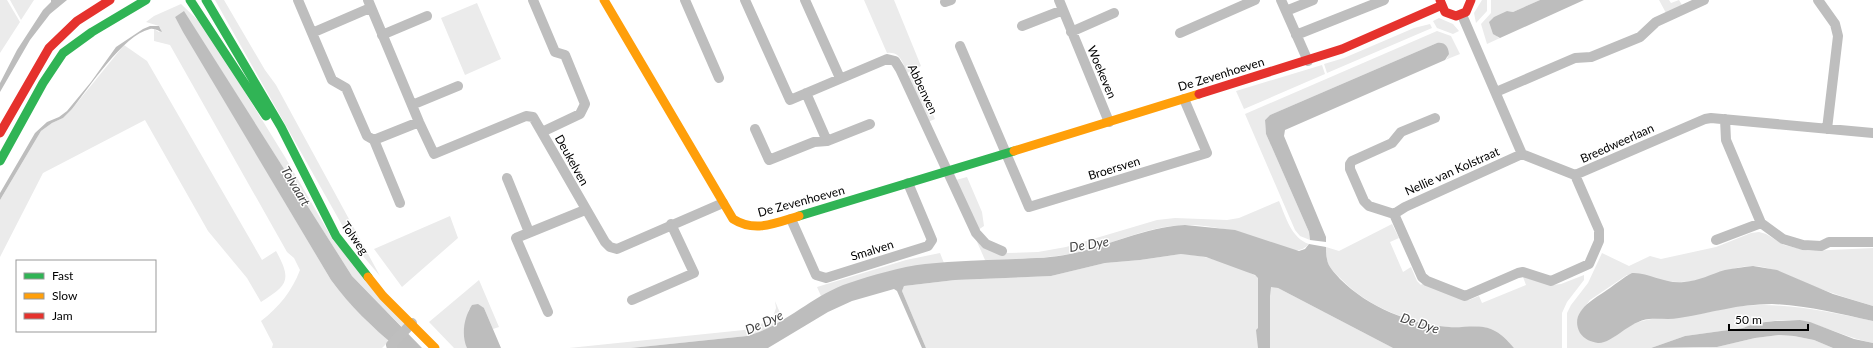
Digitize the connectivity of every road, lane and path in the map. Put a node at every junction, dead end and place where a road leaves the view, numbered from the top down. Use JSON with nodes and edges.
{"nodes":[{"id":1,"x":110,"y":0,"type":"edge"},
{"id":2,"x":146,"y":0,"type":"edge"},
{"id":3,"x":190,"y":0,"type":"edge"},
{"id":4,"x":206,"y":0,"type":"edge"},
{"id":5,"x":298,"y":0,"type":"edge"},
{"id":6,"x":533,"y":0,"type":"edge"},
{"id":7,"x":604,"y":0,"type":"edge"},
{"id":8,"x":684,"y":0,"type":"edge"},
{"id":9,"x":745,"y":0,"type":"edge"},
{"id":10,"x":805,"y":0,"type":"edge"},
{"id":11,"x":1059,"y":0,"type":"edge"},
{"id":12,"x":1255,"y":0,"type":"edge"},
{"id":13,"x":1281,"y":0,"type":"edge"},
{"id":14,"x":1313,"y":0,"type":"edge"},
{"id":15,"x":1384,"y":0,"type":"edge"},
{"id":16,"x":1471,"y":0,"type":"edge"},
{"id":17,"x":1704,"y":0,"type":"edge"},
{"id":18,"x":1818,"y":0,"type":"edge"},
{"id":19,"x":1440,"y":3,"type":"edge"},
{"id":20,"x":369,"y":4,"type":"edge"},
{"id":21,"x":1063,"y":10,"type":"junction"},
{"id":22,"x":1286,"y":11,"type":"junction"},
{"id":23,"x":1114,"y":13,"type":"dead end"},
{"id":24,"x":1462,"y":15,"type":"junction"},
{"id":25,"x":427,"y":16,"type":"dead end"},
{"id":26,"x":1022,"y":26,"type":"dead end"},
{"id":27,"x":1071,"y":32,"type":"junction"},
{"id":28,"x":312,"y":33,"type":"junction"},
{"id":29,"x":1180,"y":34,"type":"dead end"},
{"id":30,"x":382,"y":35,"type":"junction"},
{"id":31,"x":1296,"y":35,"type":"junction"},
{"id":32,"x":960,"y":46,"type":"dead end"},
{"id":33,"x":1308,"y":61,"type":"junction"},
{"id":34,"x":719,"y":78,"type":"dead end"},
{"id":35,"x":840,"y":78,"type":"junction"},
{"id":36,"x":458,"y":86,"type":"dead end"},
{"id":37,"x":1496,"y":92,"type":"junction"},
{"id":38,"x":806,"y":93,"type":"junction"},
{"id":39,"x":1184,"y":99,"type":"junction"},
{"id":40,"x":412,"y":105,"type":"junction"},
{"id":41,"x":1436,"y":118,"type":"dead end"},
{"id":42,"x":1725,"y":119,"type":"junction"},
{"id":43,"x":419,"y":122,"type":"junction"},
{"id":44,"x":1109,"y":122,"type":"junction"},
{"id":45,"x":870,"y":124,"type":"dead end"},
{"id":46,"x":755,"y":129,"type":"dead end"},
{"id":47,"x":1828,"y":129,"type":"junction"},
{"id":48,"x":542,"y":132,"type":"junction"},
{"id":49,"x":0,"y":133,"type":"edge"},
{"id":50,"x":1873,"y":133,"type":"edge"},
{"id":51,"x":374,"y":140,"type":"junction"},
{"id":52,"x":827,"y":141,"type":"junction"},
{"id":53,"x":1005,"y":153,"type":"junction"},
{"id":54,"x":1522,"y":154,"type":"junction"},
{"id":55,"x":294,"y":156,"type":"junction"},
{"id":56,"x":0,"y":162,"type":"edge"},
{"id":57,"x":947,"y":171,"type":"junction"},
{"id":58,"x":1575,"y":176,"type":"junction"},
{"id":59,"x":507,"y":178,"type":"dead end"},
{"id":60,"x":908,"y":184,"type":"junction"},
{"id":61,"x":400,"y":203,"type":"dead end"},
{"id":62,"x":723,"y":203,"type":"junction"},
{"id":63,"x":585,"y":210,"type":"junction"},
{"id":64,"x":1394,"y":214,"type":"junction"},
{"id":65,"x":791,"y":219,"type":"junction"},
{"id":66,"x":1760,"y":223,"type":"junction"},
{"id":67,"x":671,"y":224,"type":"junction"},
{"id":68,"x":530,"y":232,"type":"junction"},
{"id":69,"x":1716,"y":240,"type":"dead end"},
{"id":70,"x":1873,"y":242,"type":"edge"},
{"id":71,"x":1002,"y":251,"type":"dead end"},
{"id":72,"x":632,"y":300,"type":"dead end"},
{"id":73,"x":548,"y":312,"type":"dead end"},
{"id":74,"x":409,"y":326,"type":"junction"},
{"id":75,"x":392,"y":347,"type":"edge"},
{"id":76,"x":435,"y":348,"type":"edge"}],
"edges":[{"from":1,"to":49,"type":"street"},
{"from":2,"to":56,"type":"street"},
{"from":3,"to":55,"type":"street","name":"Tolweg"},
{"from":4,"to":55,"type":"street","name":"Tolweg"},
{"from":5,"to":28,"type":"street"},
{"from":6,"to":48,"type":"street"},
{"from":7,"to":62,"type":"street","name":"De Zevenhoeven"},
{"from":8,"to":34,"type":"street"},
{"from":9,"to":38,"type":"street","name":"Abbenven"},
{"from":10,"to":35,"type":"street"},
{"from":11,"to":21,"type":"street","name":"Woekeven"},
{"from":12,"to":29,"type":"street"},
{"from":13,"to":22,"type":"street"},
{"from":14,"to":22,"type":"street"},
{"from":15,"to":31,"type":"street"},
{"from":16,"to":24,"type":"street"},
{"from":17,"to":37,"type":"street"},
{"from":18,"to":47,"type":"street"},
{"from":19,"to":24,"type":"street"},
{"from":19,"to":33,"type":"street","name":"De Zevenhoeven"},
{"from":20,"to":28,"type":"street"},
{"from":20,"to":30,"type":"street","name":"Deukelven"},
{"from":21,"to":26,"type":"street"},
{"from":21,"to":27,"type":"street","name":"Woekeven"},
{"from":22,"to":31,"type":"street"},
{"from":23,"to":27,"type":"street"},
{"from":24,"to":37,"type":"street"},
{"from":25,"to":30,"type":"street"},
{"from":27,"to":44,"type":"street","name":"Woekeven"},
{"from":28,"to":51,"type":"street"},
{"from":30,"to":40,"type":"street","name":"Deukelven"},
{"from":31,"to":33,"type":"street"},
{"from":32,"to":53,"type":"street"},
{"from":33,"to":39,"type":"street","name":"De Zevenhoeven"},
{"from":35,"to":38,"type":"street","name":"Abbenven"},
{"from":35,"to":57,"type":"street","name":"Abbenven"},
{"from":36,"to":40,"type":"street"},
{"from":37,"to":54,"type":"street"},
{"from":38,"to":52,"type":"street"},
{"from":39,"to":44,"type":"street","name":"De Zevenhoeven"},
{"from":39,"to":53,"type":"street","name":"Broersven"},
{"from":40,"to":43,"type":"street","name":"Deukelven"},
{"from":41,"to":64,"type":"street"},
{"from":42,"to":47,"type":"street","name":"Breedweerlaan"},
{"from":42,"to":58,"type":"street","name":"Breedweerlaan"},
{"from":42,"to":66,"type":"street"},
{"from":43,"to":48,"type":"street","name":"Deukelven"},
{"from":43,"to":51,"type":"street"},
{"from":44,"to":53,"type":"street","name":"De Zevenhoeven"},
{"from":45,"to":52,"type":"street"},
{"from":46,"to":52,"type":"street"},
{"from":47,"to":50,"type":"street","name":"Breedweerlaan"},
{"from":48,"to":63,"type":"street","name":"Deukelven"},
{"from":51,"to":61,"type":"street"},
{"from":53,"to":57,"type":"street","name":"De Zevenhoeven"},
{"from":54,"to":58,"type":"street","name":"Breedweerlaan"},
{"from":54,"to":64,"type":"street","name":"Nellie van Kolstraat"},
{"from":55,"to":74,"type":"street","name":"Tolweg"},
{"from":57,"to":60,"type":"street","name":"De Zevenhoeven"},
{"from":57,"to":71,"type":"street"},
{"from":58,"to":64,"type":"street"},
{"from":59,"to":68,"type":"street"},
{"from":60,"to":65,"type":"street","name":"De Zevenhoeven"},
{"from":60,"to":65,"type":"street","name":"Smalven"},
{"from":62,"to":65,"type":"street","name":"De Zevenhoeven"},
{"from":62,"to":67,"type":"street","name":"Deukelven"},
{"from":63,"to":67,"type":"street","name":"Deukelven"},
{"from":63,"to":68,"type":"street"},
{"from":66,"to":69,"type":"street"},
{"from":66,"to":70,"type":"street"},
{"from":67,"to":72,"type":"street"},
{"from":68,"to":73,"type":"street"},
{"from":74,"to":75,"type":"street"},
{"from":74,"to":76,"type":"street","name":"Tolweg"}]}
